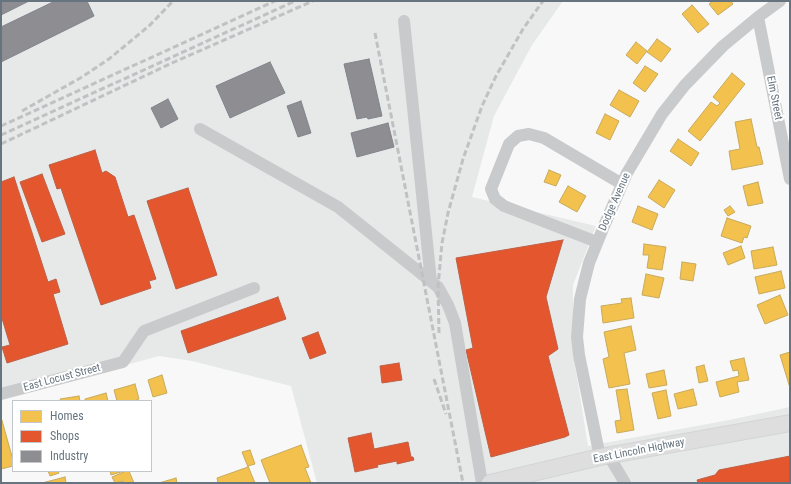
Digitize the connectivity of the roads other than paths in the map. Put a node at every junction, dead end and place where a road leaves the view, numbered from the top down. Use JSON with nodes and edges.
{"nodes":[{"id":1,"x":780,"y":1,"type":"edge"},
{"id":2,"x":758,"y":17,"type":"junction"},
{"id":3,"x":404,"y":21,"type":"dead end"},
{"id":4,"x":200,"y":128,"type":"dead end"},
{"id":5,"x":790,"y":179,"type":"edge"},
{"id":6,"x":622,"y":184,"type":"junction"},
{"id":7,"x":598,"y":242,"type":"junction"},
{"id":8,"x":431,"y":281,"type":"junction"},
{"id":9,"x":254,"y":288,"type":"dead end"},
{"id":10,"x":1,"y":394,"type":"edge"},
{"id":11,"x":790,"y":423,"type":"edge"},
{"id":12,"x":604,"y":456,"type":"junction"},
{"id":13,"x":482,"y":483,"type":"edge"},
{"id":14,"x":490,"y":483,"type":"edge"},
{"id":15,"x":625,"y":483,"type":"edge"}],
"edges":[{"from":1,"to":2,"type":"street","name":"Dodge Avenue"},
{"from":2,"to":5,"type":"street","name":"Elm Street"},
{"from":2,"to":6,"type":"street","name":"Dodge Avenue"},
{"from":3,"to":8,"type":"street"},
{"from":4,"to":8,"type":"street"},
{"from":6,"to":7,"type":"street","name":"Dodge Avenue"},
{"from":6,"to":7,"type":"street"},
{"from":7,"to":12,"type":"street","name":"Dodge Avenue"},
{"from":8,"to":13,"type":"street"},
{"from":9,"to":10,"type":"street","name":"East Locust Street"},
{"from":11,"to":12,"type":"main road","name":"East Lincoln Highway"},
{"from":12,"to":14,"type":"main road","name":"East Lincoln Highway"},
{"from":12,"to":15,"type":"street","name":"Dodge Avenue"}]}
